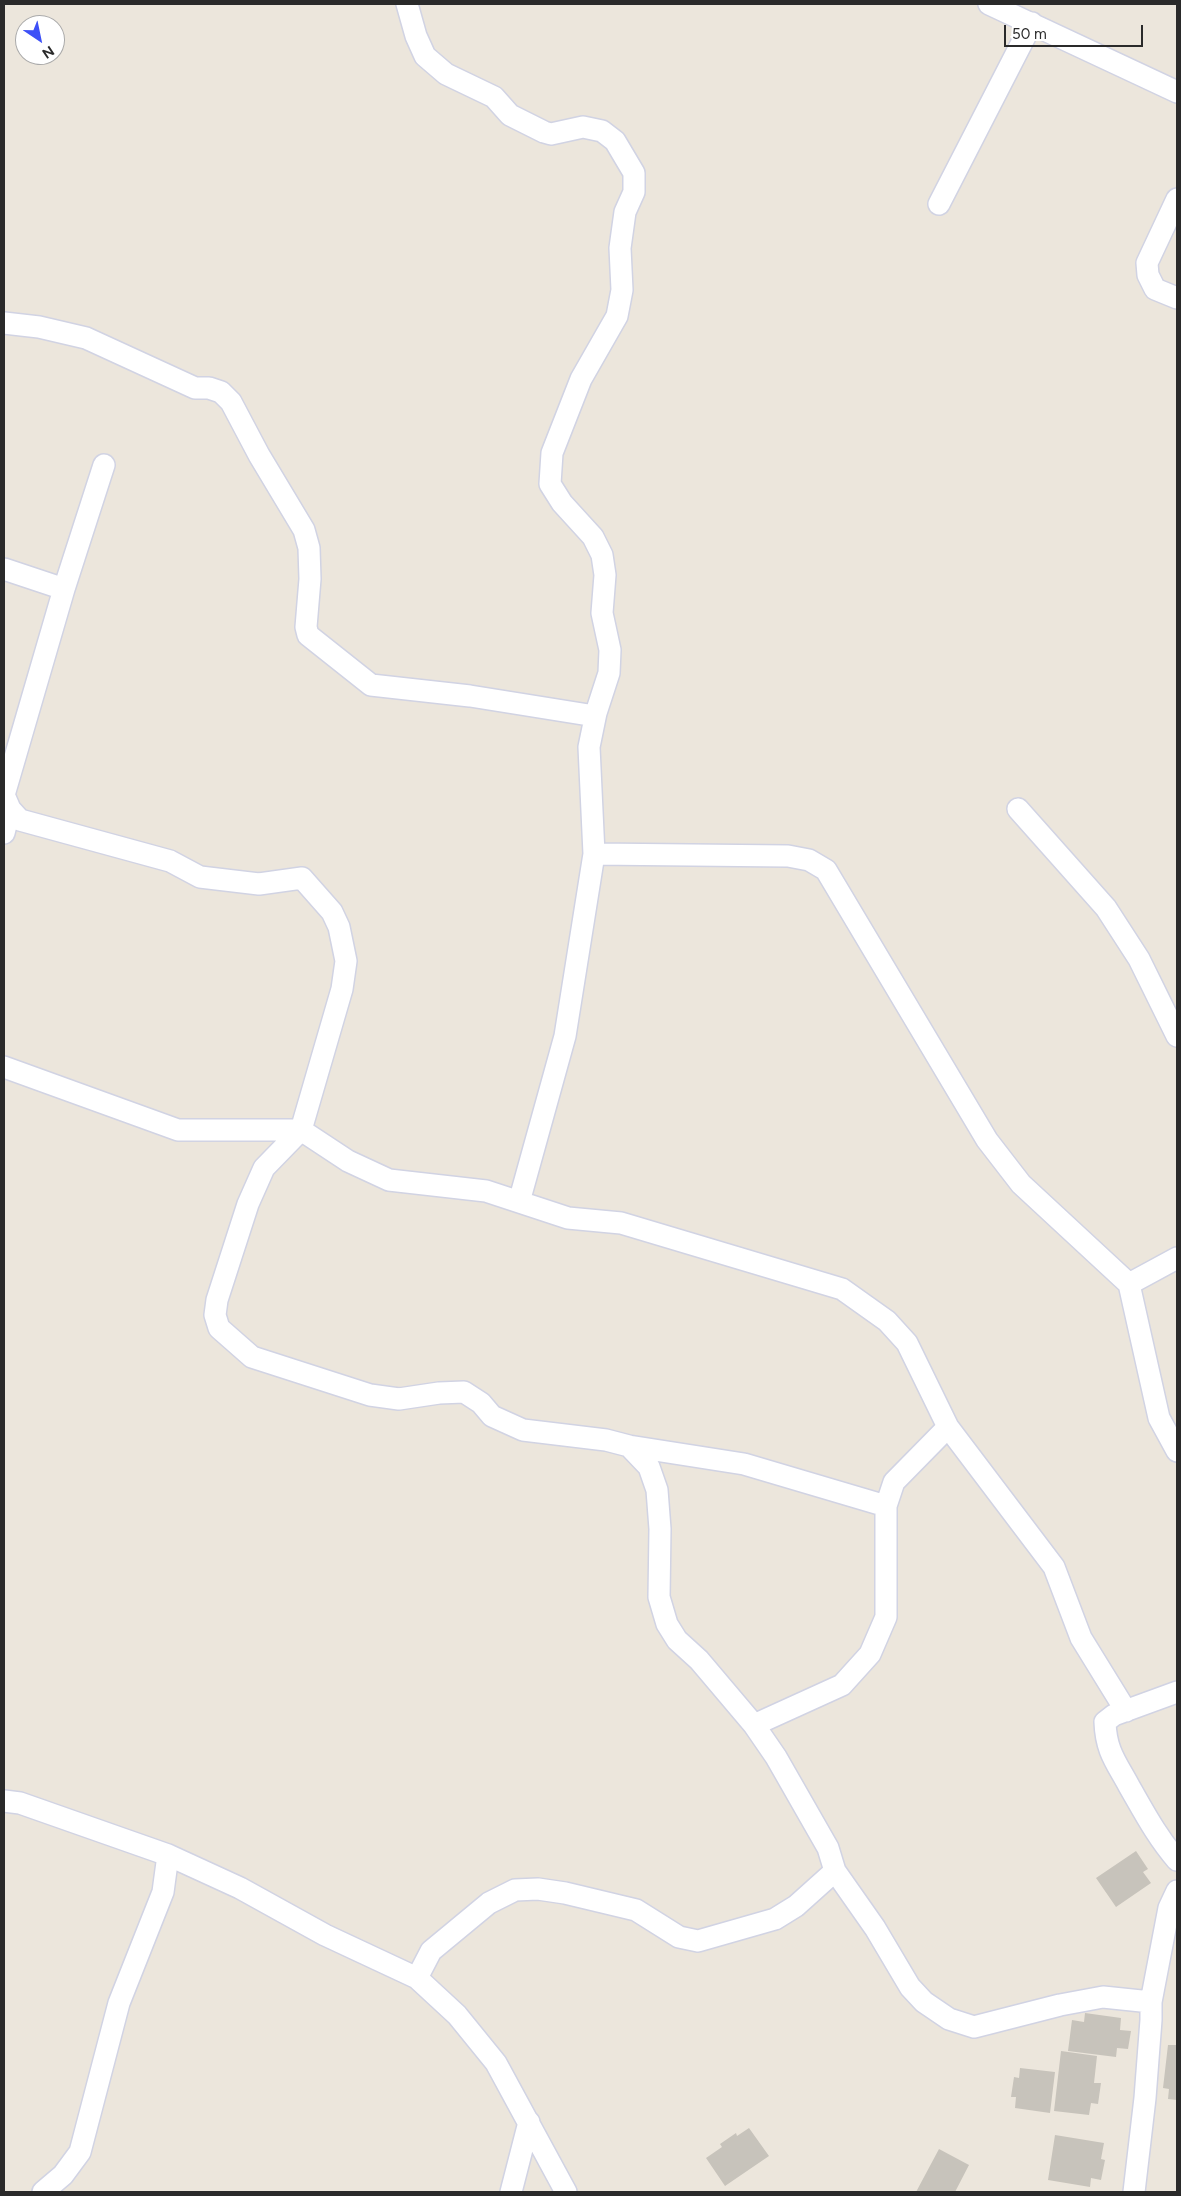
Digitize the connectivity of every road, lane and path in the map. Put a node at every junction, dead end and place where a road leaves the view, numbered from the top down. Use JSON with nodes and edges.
{"nodes":[{"id":1,"x":407,"y":4,"type":"edge"},
{"id":2,"x":989,"y":4,"type":"edge"},
{"id":3,"x":1032,"y":23,"type":"junction"},
{"id":4,"x":1177,"y":92,"type":"edge"},
{"id":5,"x":1177,"y":199,"type":"edge"},
{"id":6,"x":939,"y":204,"type":"dead end"},
{"id":7,"x":1177,"y":298,"type":"edge"},
{"id":8,"x":4,"y":323,"type":"edge"},
{"id":9,"x":104,"y":466,"type":"dead end"},
{"id":10,"x":4,"y":570,"type":"edge"},
{"id":11,"x":64,"y":589,"type":"junction"},
{"id":12,"x":596,"y":716,"type":"junction"},
{"id":13,"x":10,"y":809,"type":"junction"},
{"id":14,"x":1018,"y":809,"type":"dead end"},
{"id":15,"x":4,"y":832,"type":"edge"},
{"id":16,"x":594,"y":854,"type":"junction"},
{"id":17,"x":1177,"y":1036,"type":"edge"},
{"id":18,"x":4,"y":1067,"type":"edge"},
{"id":19,"x":301,"y":1130,"type":"junction"},
{"id":20,"x":519,"y":1202,"type":"junction"},
{"id":21,"x":1177,"y":1258,"type":"edge"},
{"id":22,"x":1129,"y":1284,"type":"junction"},
{"id":23,"x":948,"y":1426,"type":"junction"},
{"id":24,"x":629,"y":1446,"type":"junction"},
{"id":25,"x":1177,"y":1451,"type":"edge"},
{"id":26,"x":886,"y":1506,"type":"junction"},
{"id":27,"x":1177,"y":1692,"type":"edge"},
{"id":28,"x":1126,"y":1711,"type":"junction"},
{"id":29,"x":754,"y":1725,"type":"junction"},
{"id":30,"x":4,"y":1800,"type":"edge"},
{"id":31,"x":168,"y":1855,"type":"junction"},
{"id":32,"x":1177,"y":1860,"type":"edge"},
{"id":33,"x":836,"y":1871,"type":"junction"},
{"id":34,"x":1177,"y":1891,"type":"edge"},
{"id":35,"x":417,"y":1978,"type":"junction"},
{"id":36,"x":1151,"y":2002,"type":"junction"},
{"id":37,"x":529,"y":2122,"type":"junction"},
{"id":38,"x":43,"y":2192,"type":"edge"},
{"id":39,"x":511,"y":2192,"type":"edge"},
{"id":40,"x":566,"y":2192,"type":"edge"},
{"id":41,"x":1134,"y":2192,"type":"edge"}],
"edges":[{"from":1,"to":12,"type":"street"},
{"from":2,"to":3,"type":"street"},
{"from":3,"to":4,"type":"street"},
{"from":3,"to":6,"type":"street"},
{"from":5,"to":7,"type":"street"},
{"from":8,"to":12,"type":"street"},
{"from":9,"to":11,"type":"street"},
{"from":10,"to":11,"type":"street"},
{"from":11,"to":13,"type":"street"},
{"from":12,"to":16,"type":"street"},
{"from":13,"to":15,"type":"street"},
{"from":13,"to":19,"type":"street"},
{"from":14,"to":17,"type":"street"},
{"from":16,"to":20,"type":"street"},
{"from":16,"to":22,"type":"street"},
{"from":18,"to":19,"type":"street"},
{"from":19,"to":20,"type":"street"},
{"from":19,"to":24,"type":"street"},
{"from":20,"to":23,"type":"street"},
{"from":21,"to":22,"type":"street"},
{"from":22,"to":25,"type":"street"},
{"from":23,"to":26,"type":"street"},
{"from":23,"to":28,"type":"street"},
{"from":24,"to":26,"type":"street"},
{"from":24,"to":29,"type":"street"},
{"from":26,"to":29,"type":"street"},
{"from":27,"to":28,"type":"street"},
{"from":28,"to":32,"type":"street"},
{"from":29,"to":33,"type":"street"},
{"from":30,"to":31,"type":"street"},
{"from":31,"to":35,"type":"street"},
{"from":31,"to":38,"type":"street"},
{"from":33,"to":35,"type":"street"},
{"from":33,"to":36,"type":"street"},
{"from":34,"to":36,"type":"street"},
{"from":35,"to":37,"type":"street"},
{"from":36,"to":41,"type":"street"},
{"from":37,"to":39,"type":"street"},
{"from":37,"to":40,"type":"street"}]}
